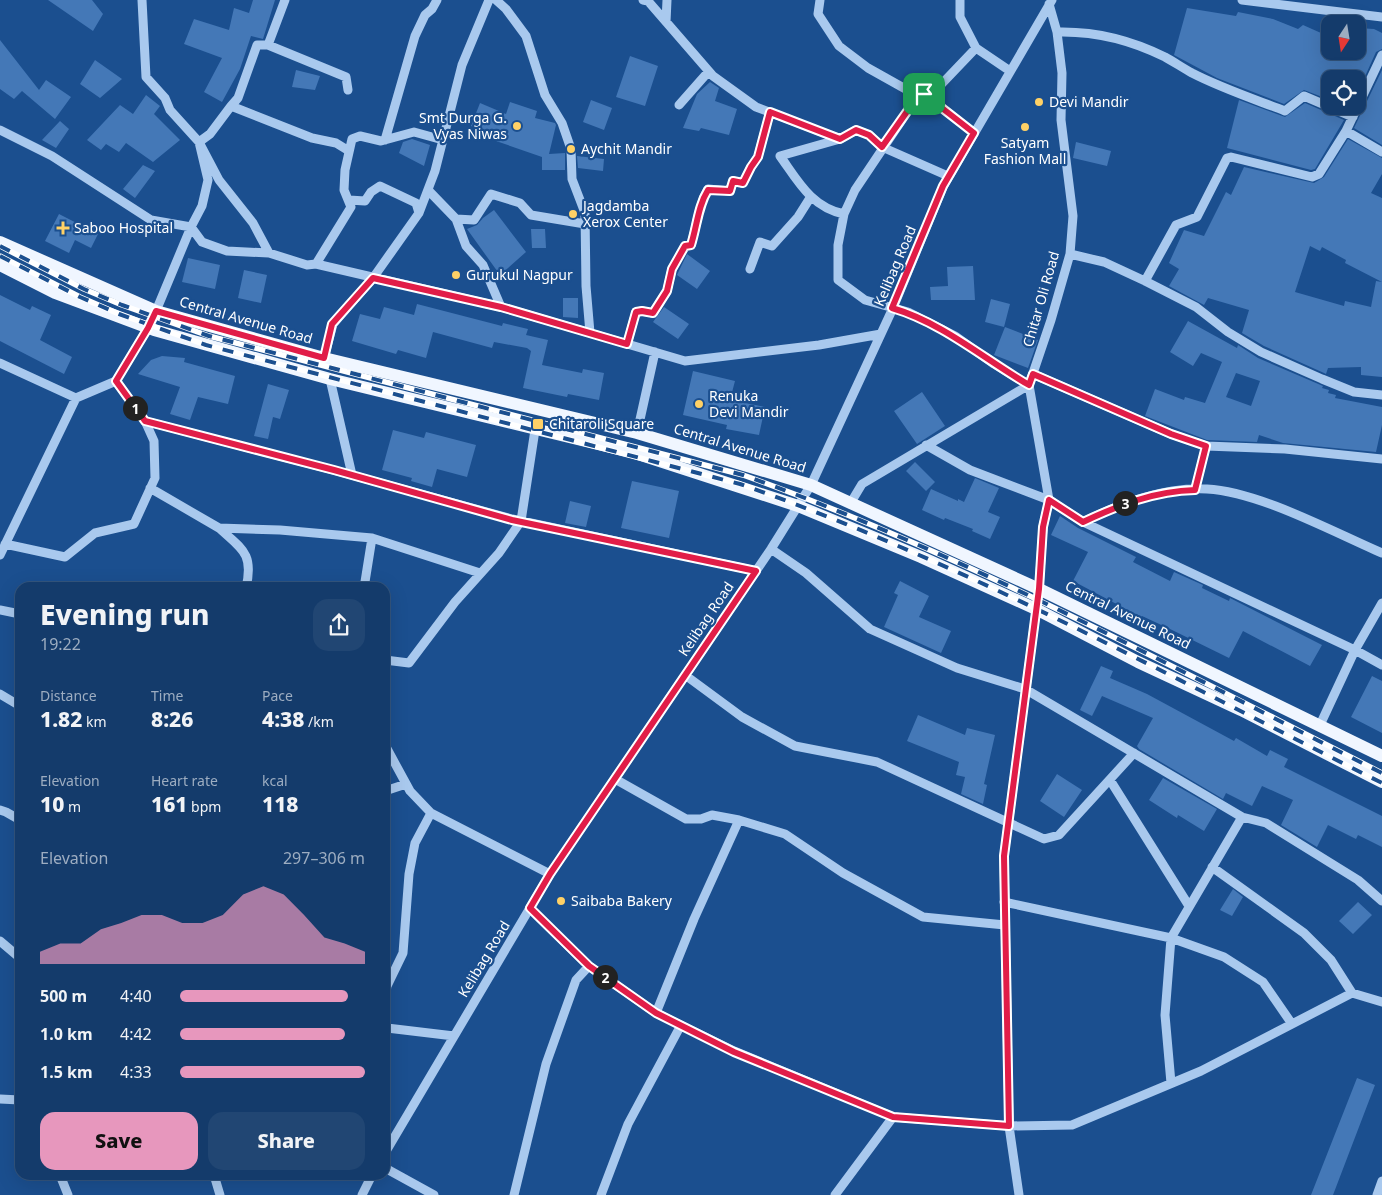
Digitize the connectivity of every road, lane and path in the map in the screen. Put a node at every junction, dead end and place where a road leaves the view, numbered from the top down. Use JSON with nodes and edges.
{"nodes":[{"id":1,"x":142,"y":0,"type":"edge"},
{"id":2,"x":285,"y":0,"type":"edge"},
{"id":3,"x":437,"y":0,"type":"edge"},
{"id":4,"x":489,"y":0,"type":"edge"},
{"id":5,"x":496,"y":0,"type":"edge"},
{"id":6,"x":643,"y":0,"type":"edge"},
{"id":7,"x":667,"y":0,"type":"edge"},
{"id":8,"x":820,"y":0,"type":"edge"},
{"id":9,"x":960,"y":0,"type":"edge"},
{"id":10,"x":1242,"y":0,"type":"edge"},
{"id":11,"x":1050,"y":2,"type":"edge"},
{"id":12,"x":1382,"y":17,"type":"edge"},
{"id":13,"x":666,"y":22,"type":"junction"},
{"id":14,"x":1057,"y":32,"type":"junction"},
{"id":15,"x":268,"y":45,"type":"junction"},
{"id":16,"x":976,"y":48,"type":"junction"},
{"id":17,"x":1382,"y":55,"type":"edge"},
{"id":18,"x":708,"y":70,"type":"junction"},
{"id":19,"x":1010,"y":71,"type":"junction"},
{"id":20,"x":348,"y":90,"type":"dead end"},
{"id":21,"x":921,"y":95,"type":"junction"},
{"id":22,"x":679,"y":105,"type":"dead end"},
{"id":23,"x":230,"y":106,"type":"junction"},
{"id":24,"x":770,"y":112,"type":"junction"},
{"id":25,"x":1353,"y":117,"type":"junction"},
{"id":26,"x":0,"y":130,"type":"edge"},
{"id":27,"x":1346,"y":131,"type":"junction"},
{"id":28,"x":974,"y":133,"type":"junction"},
{"id":29,"x":840,"y":139,"type":"junction"},
{"id":30,"x":385,"y":140,"type":"junction"},
{"id":31,"x":443,"y":140,"type":"junction"},
{"id":32,"x":199,"y":142,"type":"junction"},
{"id":33,"x":882,"y":147,"type":"junction"},
{"id":34,"x":349,"y":150,"type":"junction"},
{"id":35,"x":1382,"y":152,"type":"edge"},
{"id":36,"x":948,"y":176,"type":"junction"},
{"id":37,"x":428,"y":190,"type":"junction"},
{"id":38,"x":810,"y":198,"type":"junction"},
{"id":39,"x":349,"y":200,"type":"junction"},
{"id":40,"x":419,"y":213,"type":"junction"},
{"id":41,"x":844,"y":214,"type":"junction"},
{"id":42,"x":456,"y":218,"type":"junction"},
{"id":43,"x":585,"y":224,"type":"junction"},
{"id":44,"x":191,"y":227,"type":"junction"},
{"id":45,"x":0,"y":242,"type":"edge"},
{"id":46,"x":269,"y":252,"type":"junction"},
{"id":47,"x":1070,"y":254,"type":"junction"},
{"id":48,"x":316,"y":264,"type":"junction"},
{"id":49,"x":0,"y":265,"type":"edge"},
{"id":50,"x":750,"y":269,"type":"dead end"},
{"id":51,"x":373,"y":278,"type":"junction"},
{"id":52,"x":1145,"y":281,"type":"junction"},
{"id":53,"x":501,"y":307,"type":"junction"},
{"id":54,"x":892,"y":308,"type":"junction"},
{"id":55,"x":156,"y":311,"type":"junction"},
{"id":56,"x":148,"y":328,"type":"junction"},
{"id":57,"x":590,"y":333,"type":"junction"},
{"id":58,"x":881,"y":334,"type":"junction"},
{"id":59,"x":627,"y":344,"type":"junction"},
{"id":60,"x":656,"y":352,"type":"junction"},
{"id":61,"x":324,"y":358,"type":"junction"},
{"id":62,"x":0,"y":363,"type":"edge"},
{"id":63,"x":1033,"y":374,"type":"junction"},
{"id":64,"x":330,"y":378,"type":"junction"},
{"id":65,"x":116,"y":381,"type":"junction"},
{"id":66,"x":1029,"y":385,"type":"junction"},
{"id":67,"x":1382,"y":395,"type":"edge"},
{"id":68,"x":76,"y":398,"type":"junction"},
{"id":69,"x":145,"y":421,"type":"junction"},
{"id":70,"x":535,"y":430,"type":"junction"},
{"id":71,"x":637,"y":433,"type":"junction"},
{"id":72,"x":926,"y":445,"type":"junction"},
{"id":73,"x":1206,"y":446,"type":"junction"},
{"id":74,"x":1382,"y":459,"type":"edge"},
{"id":75,"x":352,"y":475,"type":"junction"},
{"id":76,"x":811,"y":485,"type":"junction"},
{"id":77,"x":150,"y":488,"type":"junction"},
{"id":78,"x":1195,"y":490,"type":"junction"},
{"id":79,"x":1049,"y":500,"type":"junction"},
{"id":80,"x":850,"y":504,"type":"junction"},
{"id":81,"x":798,"y":506,"type":"junction"},
{"id":82,"x":521,"y":521,"type":"junction"},
{"id":83,"x":1083,"y":522,"type":"junction"},
{"id":84,"x":219,"y":528,"type":"junction"},
{"id":85,"x":372,"y":538,"type":"junction"},
{"id":86,"x":5,"y":544,"type":"junction"},
{"id":87,"x":771,"y":549,"type":"junction"},
{"id":88,"x":1382,"y":553,"type":"edge"},
{"id":89,"x":0,"y":554,"type":"edge"},
{"id":90,"x":756,"y":571,"type":"junction"},
{"id":91,"x":480,"y":574,"type":"junction"},
{"id":92,"x":247,"y":582,"type":"edge"},
{"id":93,"x":365,"y":582,"type":"edge"},
{"id":94,"x":1039,"y":589,"type":"junction"},
{"id":95,"x":1382,"y":603,"type":"edge"},
{"id":96,"x":1036,"y":609,"type":"junction"},
{"id":97,"x":0,"y":610,"type":"edge"},
{"id":98,"x":15,"y":613,"type":"edge"},
{"id":99,"x":1354,"y":650,"type":"junction"},
{"id":100,"x":390,"y":661,"type":"edge"},
{"id":101,"x":1382,"y":664,"type":"edge"},
{"id":102,"x":685,"y":676,"type":"junction"},
{"id":103,"x":1026,"y":689,"type":"junction"},
{"id":104,"x":0,"y":694,"type":"edge"},
{"id":105,"x":15,"y":703,"type":"edge"},
{"id":106,"x":1320,"y":725,"type":"junction"},
{"id":107,"x":1134,"y":753,"type":"junction"},
{"id":108,"x":390,"y":754,"type":"edge"},
{"id":109,"x":1382,"y":756,"type":"edge"},
{"id":110,"x":615,"y":779,"type":"junction"},
{"id":111,"x":1110,"y":780,"type":"junction"},
{"id":112,"x":1382,"y":782,"type":"edge"},
{"id":113,"x":406,"y":784,"type":"junction"},
{"id":114,"x":390,"y":789,"type":"edge"},
{"id":115,"x":0,"y":810,"type":"edge"},
{"id":116,"x":431,"y":812,"type":"junction"},
{"id":117,"x":15,"y":817,"type":"edge"},
{"id":118,"x":1242,"y":817,"type":"junction"},
{"id":119,"x":739,"y":820,"type":"junction"},
{"id":120,"x":1008,"y":823,"type":"junction"},
{"id":121,"x":1212,"y":867,"type":"junction"},
{"id":122,"x":550,"y":874,"type":"junction"},
{"id":123,"x":1382,"y":901,"type":"edge"},
{"id":124,"x":1004,"y":902,"type":"junction"},
{"id":125,"x":1189,"y":906,"type":"junction"},
{"id":126,"x":530,"y":908,"type":"junction"},
{"id":127,"x":1005,"y":925,"type":"junction"},
{"id":128,"x":1171,"y":938,"type":"junction"},
{"id":129,"x":0,"y":941,"type":"edge"},
{"id":130,"x":15,"y":954,"type":"edge"},
{"id":131,"x":589,"y":966,"type":"junction"},
{"id":132,"x":390,"y":980,"type":"edge"},
{"id":133,"x":1352,"y":993,"type":"junction"},
{"id":134,"x":1382,"y":1002,"type":"edge"},
{"id":135,"x":656,"y":1013,"type":"junction"},
{"id":136,"x":1292,"y":1024,"type":"junction"},
{"id":137,"x":681,"y":1025,"type":"junction"},
{"id":138,"x":390,"y":1026,"type":"edge"},
{"id":139,"x":454,"y":1036,"type":"junction"},
{"id":140,"x":1172,"y":1083,"type":"junction"},
{"id":141,"x":0,"y":1099,"type":"edge"},
{"id":142,"x":15,"y":1100,"type":"edge"},
{"id":143,"x":893,"y":1117,"type":"junction"},
{"id":144,"x":1009,"y":1126,"type":"junction"},
{"id":145,"x":390,"y":1145,"type":"edge"},
{"id":146,"x":390,"y":1171,"type":"edge"},
{"id":147,"x":62,"y":1180,"type":"edge"},
{"id":148,"x":216,"y":1180,"type":"edge"},
{"id":149,"x":370,"y":1180,"type":"edge"},
{"id":150,"x":1382,"y":1181,"type":"edge"},
{"id":151,"x":68,"y":1195,"type":"edge"},
{"id":152,"x":220,"y":1195,"type":"edge"},
{"id":153,"x":362,"y":1195,"type":"edge"},
{"id":154,"x":434,"y":1195,"type":"edge"},
{"id":155,"x":514,"y":1195,"type":"edge"},
{"id":156,"x":601,"y":1195,"type":"edge"},
{"id":157,"x":835,"y":1195,"type":"edge"},
{"id":158,"x":1019,"y":1195,"type":"edge"},
{"id":159,"x":1377,"y":1195,"type":"edge"}],
"edges":[{"from":1,"to":32,"type":"street"},
{"from":2,"to":15,"type":"street"},
{"from":3,"to":30,"type":"street"},
{"from":4,"to":31,"type":"street"},
{"from":5,"to":43,"type":"street"},
{"from":6,"to":13,"type":"street"},
{"from":7,"to":13,"type":"street"},
{"from":8,"to":21,"type":"street"},
{"from":9,"to":16,"type":"street"},
{"from":10,"to":12,"type":"street"},
{"from":11,"to":14,"type":"street","name":"Chitar Oli Road"},
{"from":11,"to":19,"type":"street","name":"Kelibag Road"},
{"from":13,"to":18,"type":"street"},
{"from":14,"to":25,"type":"street"},
{"from":14,"to":47,"type":"street","name":"Chitar Oli Road"},
{"from":15,"to":20,"type":"street"},
{"from":15,"to":23,"type":"street"},
{"from":16,"to":19,"type":"street"},
{"from":16,"to":21,"type":"street"},
{"from":17,"to":25,"type":"street"},
{"from":18,"to":22,"type":"street"},
{"from":18,"to":24,"type":"street"},
{"from":19,"to":28,"type":"street","name":"Kelibag Road"},
{"from":21,"to":28,"type":"street"},
{"from":21,"to":33,"type":"street"},
{"from":23,"to":32,"type":"street"},
{"from":23,"to":34,"type":"street"},
{"from":24,"to":29,"type":"street"},
{"from":24,"to":59,"type":"street"},
{"from":25,"to":27,"type":"street"},
{"from":26,"to":44,"type":"street"},
{"from":27,"to":35,"type":"street"},
{"from":27,"to":52,"type":"street"},
{"from":28,"to":36,"type":"street","name":"Kelibag Road"},
{"from":29,"to":33,"type":"street"},
{"from":29,"to":38,"type":"street"},
{"from":30,"to":31,"type":"street"},
{"from":30,"to":34,"type":"street"},
{"from":31,"to":37,"type":"street"},
{"from":32,"to":44,"type":"street"},
{"from":32,"to":46,"type":"street"},
{"from":33,"to":36,"type":"street"},
{"from":33,"to":41,"type":"street"},
{"from":34,"to":39,"type":"street"},
{"from":36,"to":54,"type":"street","name":"Kelibag Road"},
{"from":37,"to":40,"type":"street"},
{"from":37,"to":42,"type":"street"},
{"from":38,"to":41,"type":"street"},
{"from":38,"to":50,"type":"street"},
{"from":39,"to":40,"type":"street"},
{"from":39,"to":48,"type":"street"},
{"from":40,"to":51,"type":"street"},
{"from":41,"to":54,"type":"street"},
{"from":42,"to":43,"type":"street"},
{"from":42,"to":53,"type":"street"},
{"from":43,"to":57,"type":"street"},
{"from":44,"to":46,"type":"street"},
{"from":44,"to":55,"type":"street"},
{"from":45,"to":55,"type":"main road","name":"Central Avenue Road"},
{"from":46,"to":48,"type":"street"},
{"from":47,"to":52,"type":"street"},
{"from":47,"to":63,"type":"street","name":"Chitar Oli Road"},
{"from":48,"to":51,"type":"street"},
{"from":49,"to":56,"type":"main road"},
{"from":51,"to":53,"type":"street"},
{"from":51,"to":61,"type":"street"},
{"from":52,"to":67,"type":"street"},
{"from":53,"to":57,"type":"street"},
{"from":54,"to":58,"type":"street","name":"Kelibag Road"},
{"from":54,"to":66,"type":"street"},
{"from":55,"to":56,"type":"main road"},
{"from":55,"to":61,"type":"main road","name":"Central Avenue Road"},
{"from":56,"to":64,"type":"main road"},
{"from":56,"to":65,"type":"street"},
{"from":57,"to":59,"type":"street"},
{"from":58,"to":60,"type":"street"},
{"from":58,"to":76,"type":"street","name":"Kelibag Road"},
{"from":59,"to":60,"type":"street"},
{"from":60,"to":71,"type":"street"},
{"from":61,"to":71,"type":"main road","name":"Central Avenue Road"},
{"from":62,"to":68,"type":"street"},
{"from":63,"to":66,"type":"street","name":"Chitar Oli Road"},
{"from":63,"to":73,"type":"street"},
{"from":64,"to":70,"type":"main road"},
{"from":64,"to":75,"type":"street"},
{"from":65,"to":68,"type":"street"},
{"from":65,"to":69,"type":"street"},
{"from":66,"to":72,"type":"street"},
{"from":66,"to":79,"type":"street"},
{"from":68,"to":86,"type":"street"},
{"from":69,"to":75,"type":"street"},
{"from":69,"to":77,"type":"street"},
{"from":70,"to":81,"type":"main road"},
{"from":70,"to":82,"type":"street"},
{"from":71,"to":76,"type":"main road","name":"Central Avenue Road"},
{"from":72,"to":79,"type":"street"},
{"from":72,"to":80,"type":"street"},
{"from":73,"to":74,"type":"street"},
{"from":73,"to":78,"type":"street"},
{"from":75,"to":82,"type":"street"},
{"from":76,"to":80,"type":"main road","name":"Central Avenue Road"},
{"from":76,"to":81,"type":"street","name":"Kelibag Road"},
{"from":77,"to":84,"type":"street"},
{"from":77,"to":86,"type":"street"},
{"from":78,"to":83,"type":"street"},
{"from":78,"to":88,"type":"street"},
{"from":79,"to":83,"type":"street"},
{"from":79,"to":94,"type":"street"},
{"from":80,"to":94,"type":"main road","name":"Central Avenue Road"},
{"from":81,"to":87,"type":"street","name":"Kelibag Road"},
{"from":81,"to":96,"type":"main road"},
{"from":82,"to":90,"type":"street"},
{"from":82,"to":91,"type":"street"},
{"from":83,"to":99,"type":"street"},
{"from":84,"to":85,"type":"street"},
{"from":84,"to":92,"type":"street"},
{"from":85,"to":91,"type":"street"},
{"from":85,"to":93,"type":"street"},
{"from":86,"to":89,"type":"street"},
{"from":87,"to":90,"type":"street","name":"Kelibag Road"},
{"from":87,"to":103,"type":"street"},
{"from":90,"to":102,"type":"street","name":"Kelibag Road"},
{"from":91,"to":100,"type":"street"},
{"from":94,"to":96,"type":"street"},
{"from":94,"to":106,"type":"main road","name":"Central Avenue Road"},
{"from":95,"to":99,"type":"street"},
{"from":96,"to":103,"type":"street"},
{"from":96,"to":112,"type":"main road"},
{"from":97,"to":98,"type":"street"},
{"from":99,"to":101,"type":"street"},
{"from":99,"to":106,"type":"street"},
{"from":102,"to":110,"type":"street","name":"Kelibag Road"},
{"from":102,"to":120,"type":"street"},
{"from":103,"to":107,"type":"street"},
{"from":103,"to":120,"type":"street"},
{"from":104,"to":105,"type":"street"},
{"from":106,"to":109,"type":"main road","name":"Central Avenue Road"},
{"from":107,"to":111,"type":"street"},
{"from":107,"to":118,"type":"street"},
{"from":108,"to":113,"type":"street"},
{"from":110,"to":119,"type":"street"},
{"from":110,"to":122,"type":"street","name":"Kelibag Road"},
{"from":111,"to":120,"type":"street"},
{"from":111,"to":125,"type":"street"},
{"from":113,"to":114,"type":"street"},
{"from":113,"to":116,"type":"street"},
{"from":115,"to":117,"type":"street"},
{"from":116,"to":122,"type":"street"},
{"from":116,"to":132,"type":"street"},
{"from":118,"to":121,"type":"street"},
{"from":118,"to":123,"type":"street"},
{"from":119,"to":127,"type":"street"},
{"from":119,"to":135,"type":"street"},
{"from":120,"to":124,"type":"street"},
{"from":121,"to":125,"type":"street"},
{"from":121,"to":133,"type":"street"},
{"from":122,"to":126,"type":"street","name":"Kelibag Road"},
{"from":124,"to":127,"type":"street"},
{"from":124,"to":128,"type":"street"},
{"from":125,"to":128,"type":"street"},
{"from":126,"to":131,"type":"street"},
{"from":126,"to":139,"type":"street","name":"Kelibag Road"},
{"from":127,"to":144,"type":"street"},
{"from":128,"to":136,"type":"street"},
{"from":128,"to":140,"type":"street"},
{"from":129,"to":130,"type":"street"},
{"from":131,"to":135,"type":"street"},
{"from":131,"to":155,"type":"street"},
{"from":133,"to":134,"type":"street"},
{"from":133,"to":136,"type":"street"},
{"from":135,"to":137,"type":"street"},
{"from":136,"to":140,"type":"street"},
{"from":137,"to":143,"type":"street"},
{"from":137,"to":156,"type":"street"},
{"from":138,"to":139,"type":"street"},
{"from":139,"to":145,"type":"street","name":"Kelibag Road"},
{"from":140,"to":144,"type":"street"},
{"from":141,"to":142,"type":"street"},
{"from":143,"to":144,"type":"street"},
{"from":143,"to":157,"type":"street"},
{"from":144,"to":158,"type":"street"},
{"from":146,"to":154,"type":"street"},
{"from":147,"to":151,"type":"street"},
{"from":148,"to":152,"type":"street"},
{"from":149,"to":153,"type":"street"},
{"from":150,"to":159,"type":"street"}]}
